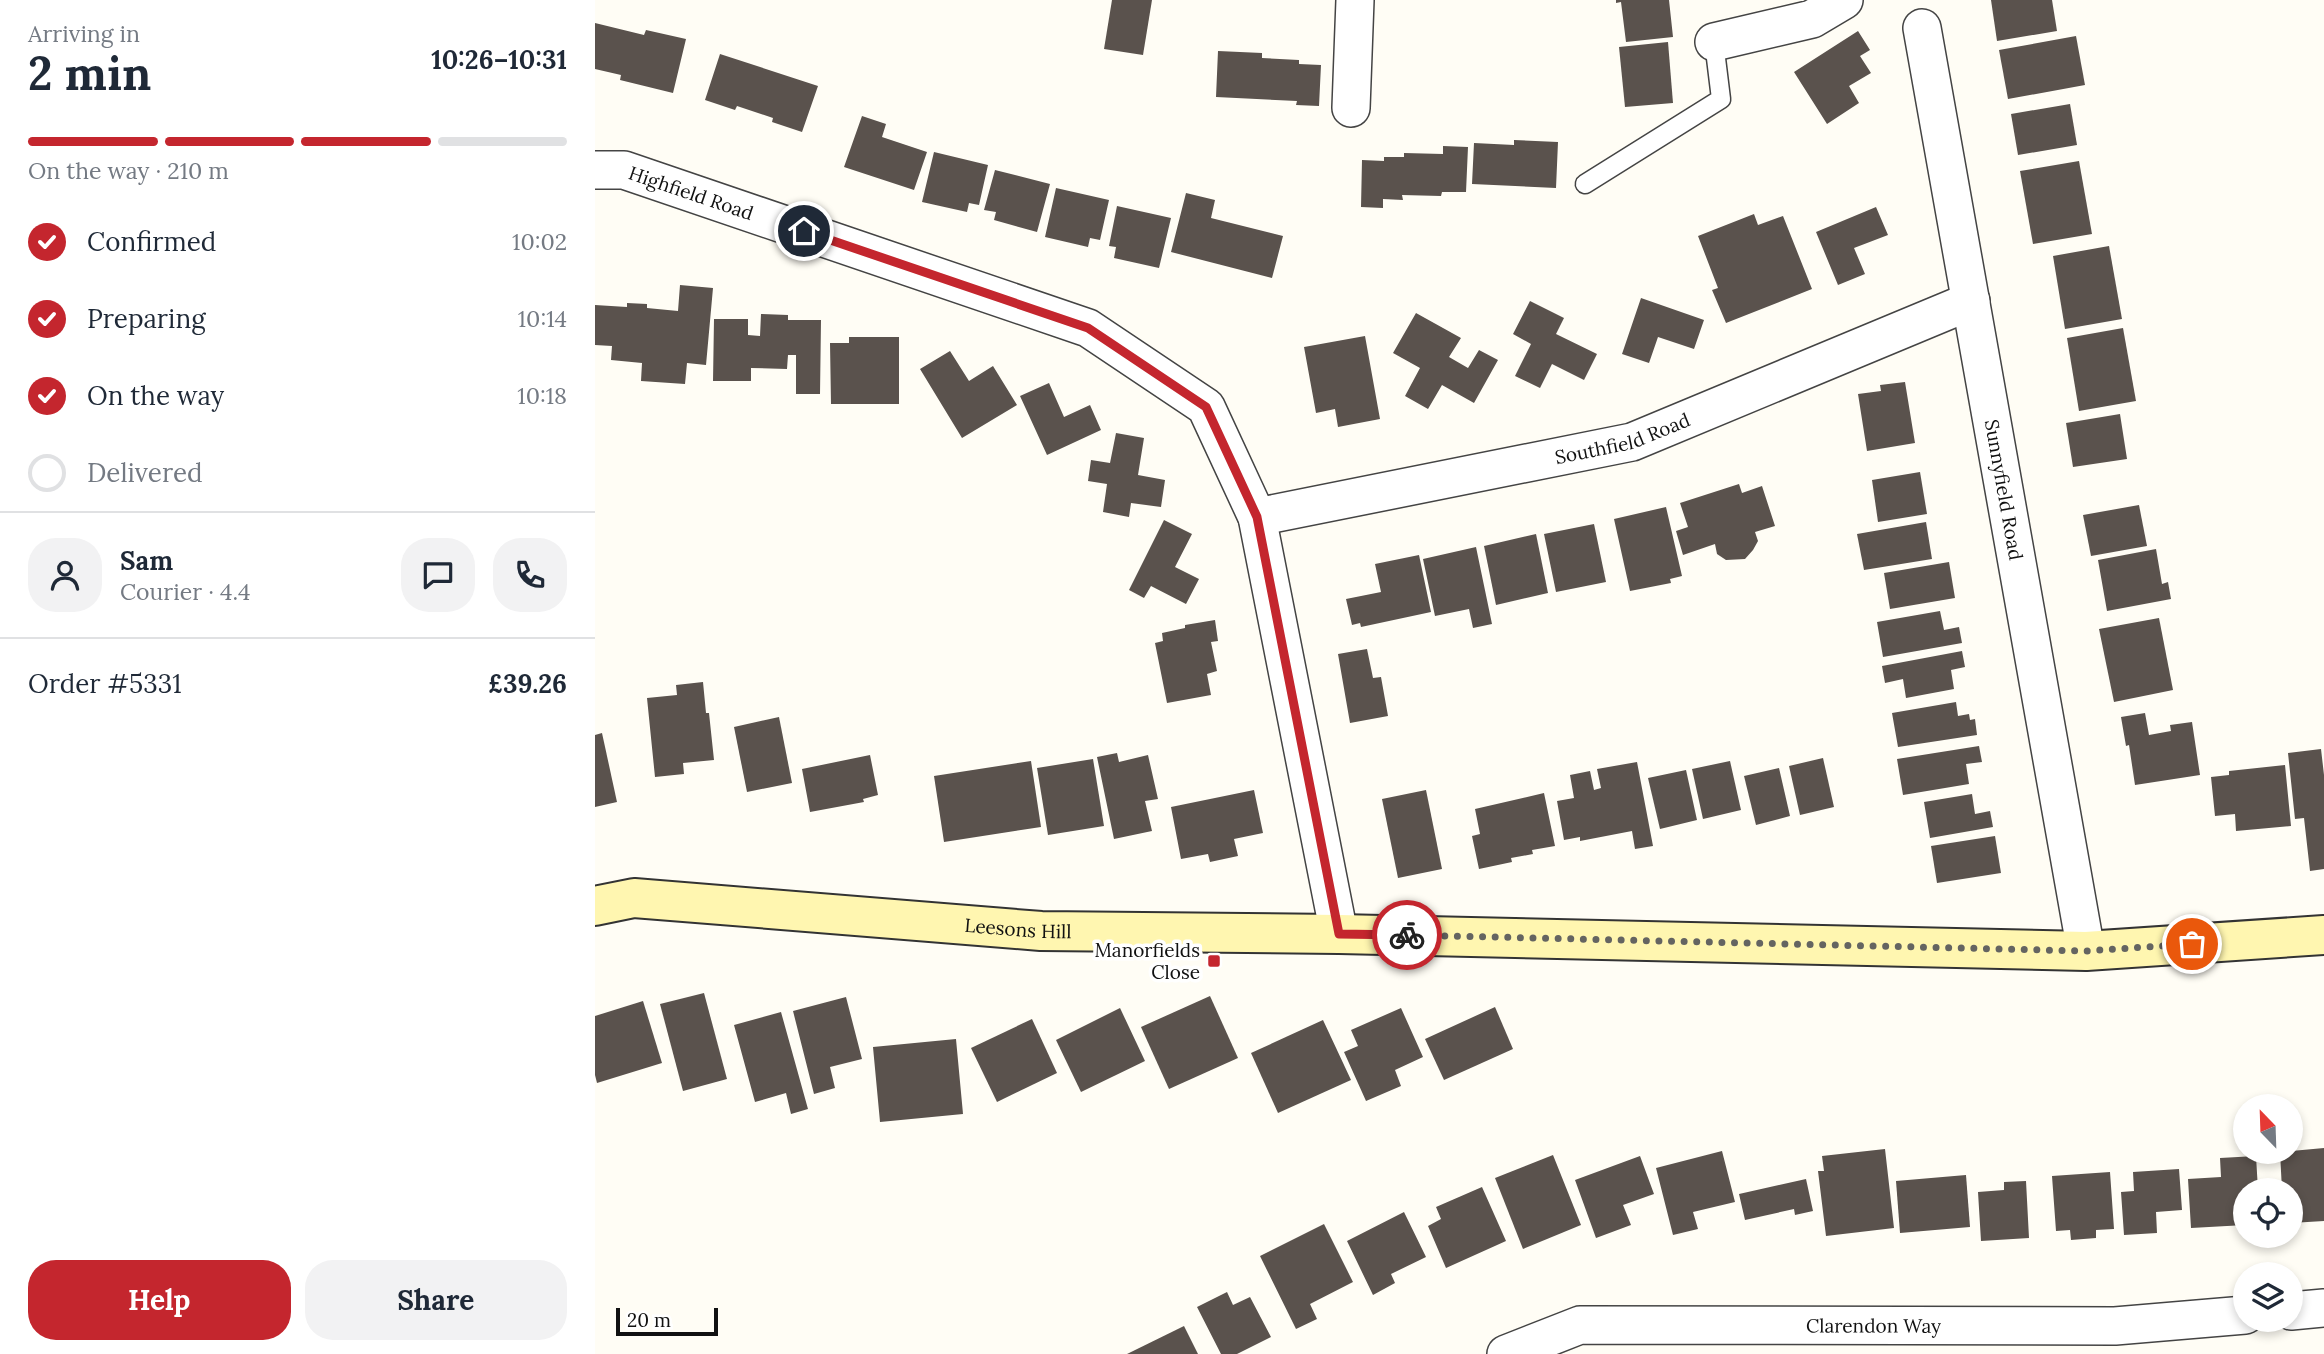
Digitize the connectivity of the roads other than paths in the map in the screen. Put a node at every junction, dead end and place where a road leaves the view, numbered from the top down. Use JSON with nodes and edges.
{"nodes":[{"id":1,"x":1355,"y":0,"type":"edge"},
{"id":2,"x":1844,"y":0,"type":"edge"},
{"id":3,"x":1922,"y":28,"type":"dead end"},
{"id":4,"x":1714,"y":42,"type":"joint"},
{"id":5,"x":1351,"y":108,"type":"dead end"},
{"id":6,"x":595,"y":170,"type":"edge"},
{"id":7,"x":1585,"y":184,"type":"dead end"},
{"id":8,"x":1971,"y":301,"type":"junction"},
{"id":9,"x":1257,"y":517,"type":"junction"},
{"id":10,"x":595,"y":906,"type":"edge"},
{"id":11,"x":1339,"y":934,"type":"junction"},
{"id":12,"x":2324,"y":935,"type":"edge"},
{"id":13,"x":2086,"y":951,"type":"junction"},
{"id":14,"x":2324,"y":1308,"type":"edge"},
{"id":15,"x":2303,"y":1310,"type":"edge"},
{"id":16,"x":2233,"y":1316,"type":"edge"},
{"id":17,"x":1506,"y":1354,"type":"edge"}],
"edges":[{"from":1,"to":5,"type":"street"},
{"from":2,"to":4,"type":"street"},
{"from":3,"to":8,"type":"street","name":"Sunnyfield Road"},
{"from":4,"to":7,"type":"lane"},
{"from":6,"to":9,"type":"street","name":"Highfield Road"},
{"from":8,"to":9,"type":"street","name":"Southfield Road"},
{"from":8,"to":13,"type":"street","name":"Sunnyfield Road"},
{"from":9,"to":11,"type":"street","name":"Highfield Road"},
{"from":10,"to":11,"type":"street","name":"Leesons Hill"},
{"from":11,"to":13,"type":"street","name":"Leesons Hill"},
{"from":12,"to":13,"type":"street","name":"Leesons Hill"},
{"from":14,"to":15,"type":"street"},
{"from":16,"to":17,"type":"street","name":"Clarendon Way"}]}
